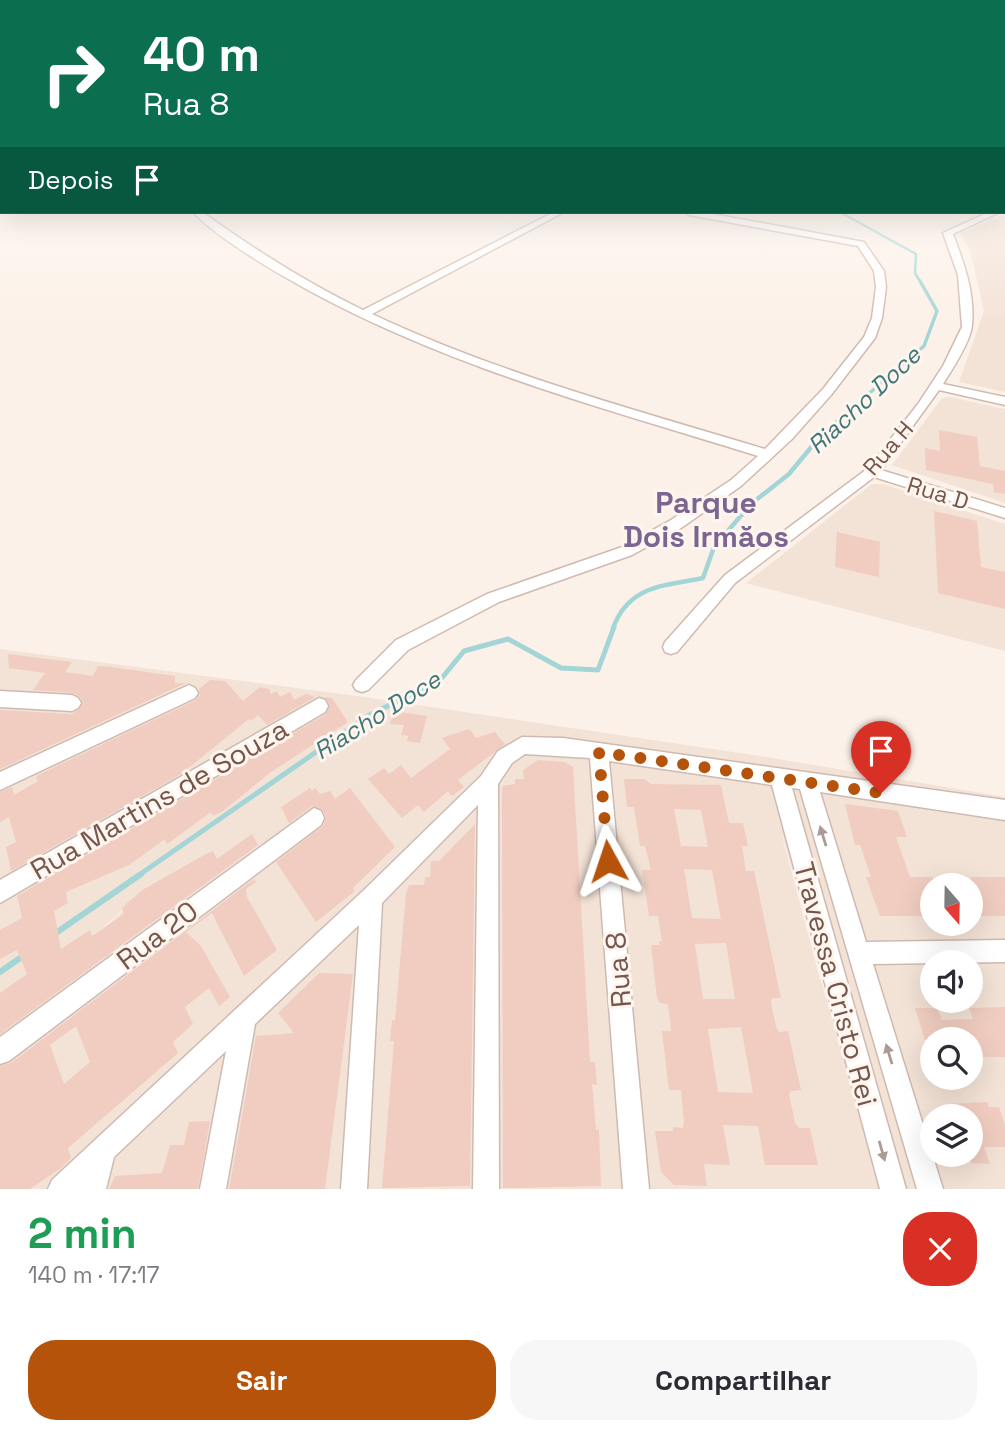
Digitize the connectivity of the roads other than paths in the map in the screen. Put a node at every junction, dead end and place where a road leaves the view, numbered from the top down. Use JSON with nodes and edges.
{"nodes":[{"id":1,"x":206,"y":218,"type":"edge"},
{"id":2,"x":547,"y":218,"type":"edge"},
{"id":3,"x":722,"y":218,"type":"edge"},
{"id":4,"x":981,"y":218,"type":"edge"},
{"id":5,"x":365,"y":313,"type":"junction"},
{"id":6,"x":936,"y":386,"type":"junction"},
{"id":7,"x":1005,"y":401,"type":"edge"},
{"id":8,"x":767,"y":454,"type":"junction"},
{"id":9,"x":872,"y":472,"type":"junction"},
{"id":10,"x":1005,"y":513,"type":"edge"},
{"id":11,"x":671,"y":647,"type":"dead end"},
{"id":12,"x":362,"y":685,"type":"dead end"},
{"id":13,"x":189,"y":693,"type":"dead end"},
{"id":14,"x":0,"y":699,"type":"edge"},
{"id":15,"x":72,"y":703,"type":"dead end"},
{"id":16,"x":319,"y":706,"type":"dead end"},
{"id":17,"x":599,"y":752,"type":"junction"},
{"id":18,"x":780,"y":778,"type":"junction"},
{"id":19,"x":0,"y":782,"type":"edge"},
{"id":20,"x":488,"y":782,"type":"junction"},
{"id":21,"x":807,"y":782,"type":"junction"},
{"id":22,"x":1005,"y":810,"type":"edge"},
{"id":23,"x":313,"y":818,"type":"dead end"},
{"id":24,"x":0,"y":891,"type":"edge"},
{"id":25,"x":372,"y":898,"type":"junction"},
{"id":26,"x":1005,"y":951,"type":"edge"},
{"id":27,"x":858,"y":953,"type":"junction"},
{"id":28,"x":244,"y":1017,"type":"junction"},
{"id":29,"x":0,"y":1052,"type":"edge"},
{"id":30,"x":103,"y":1150,"type":"junction"},
{"id":31,"x":61,"y":1189,"type":"edge"},
{"id":32,"x":93,"y":1189,"type":"edge"},
{"id":33,"x":213,"y":1189,"type":"edge"},
{"id":34,"x":354,"y":1189,"type":"edge"},
{"id":35,"x":486,"y":1189,"type":"edge"},
{"id":36,"x":636,"y":1189,"type":"edge"},
{"id":37,"x":893,"y":1189,"type":"edge"},
{"id":38,"x":930,"y":1189,"type":"edge"}],
"edges":[{"from":1,"to":5,"type":"street"},
{"from":2,"to":5,"type":"street"},
{"from":3,"to":8,"type":"street"},
{"from":4,"to":6,"type":"street","name":"Rua H"},
{"from":5,"to":8,"type":"street"},
{"from":6,"to":7,"type":"street"},
{"from":6,"to":9,"type":"street","name":"Rua H"},
{"from":8,"to":12,"type":"street"},
{"from":9,"to":10,"type":"street","name":"Rua D"},
{"from":9,"to":11,"type":"street","name":"Rua H"},
{"from":13,"to":19,"type":"street"},
{"from":14,"to":15,"type":"street"},
{"from":16,"to":24,"type":"street","name":"Rua Martins de Souza"},
{"from":17,"to":18,"type":"street"},
{"from":17,"to":20,"type":"street"},
{"from":17,"to":36,"type":"street","name":"Rua 8"},
{"from":18,"to":21,"type":"street"},
{"from":18,"to":37,"type":"street","name":"Travessa Cristo Rei","one_way":true},
{"from":20,"to":25,"type":"street"},
{"from":20,"to":35,"type":"street"},
{"from":21,"to":22,"type":"street"},
{"from":27,"to":21,"type":"street","name":"Travessa Cristo Rei","one_way":true},
{"from":23,"to":29,"type":"street","name":"Rua 20"},
{"from":25,"to":28,"type":"street"},
{"from":25,"to":34,"type":"street"},
{"from":26,"to":27,"type":"street"},
{"from":38,"to":27,"type":"street","name":"Travessa Cristo Rei","one_way":true},
{"from":28,"to":30,"type":"street"},
{"from":28,"to":33,"type":"street"},
{"from":30,"to":31,"type":"street"},
{"from":30,"to":32,"type":"street"}]}
